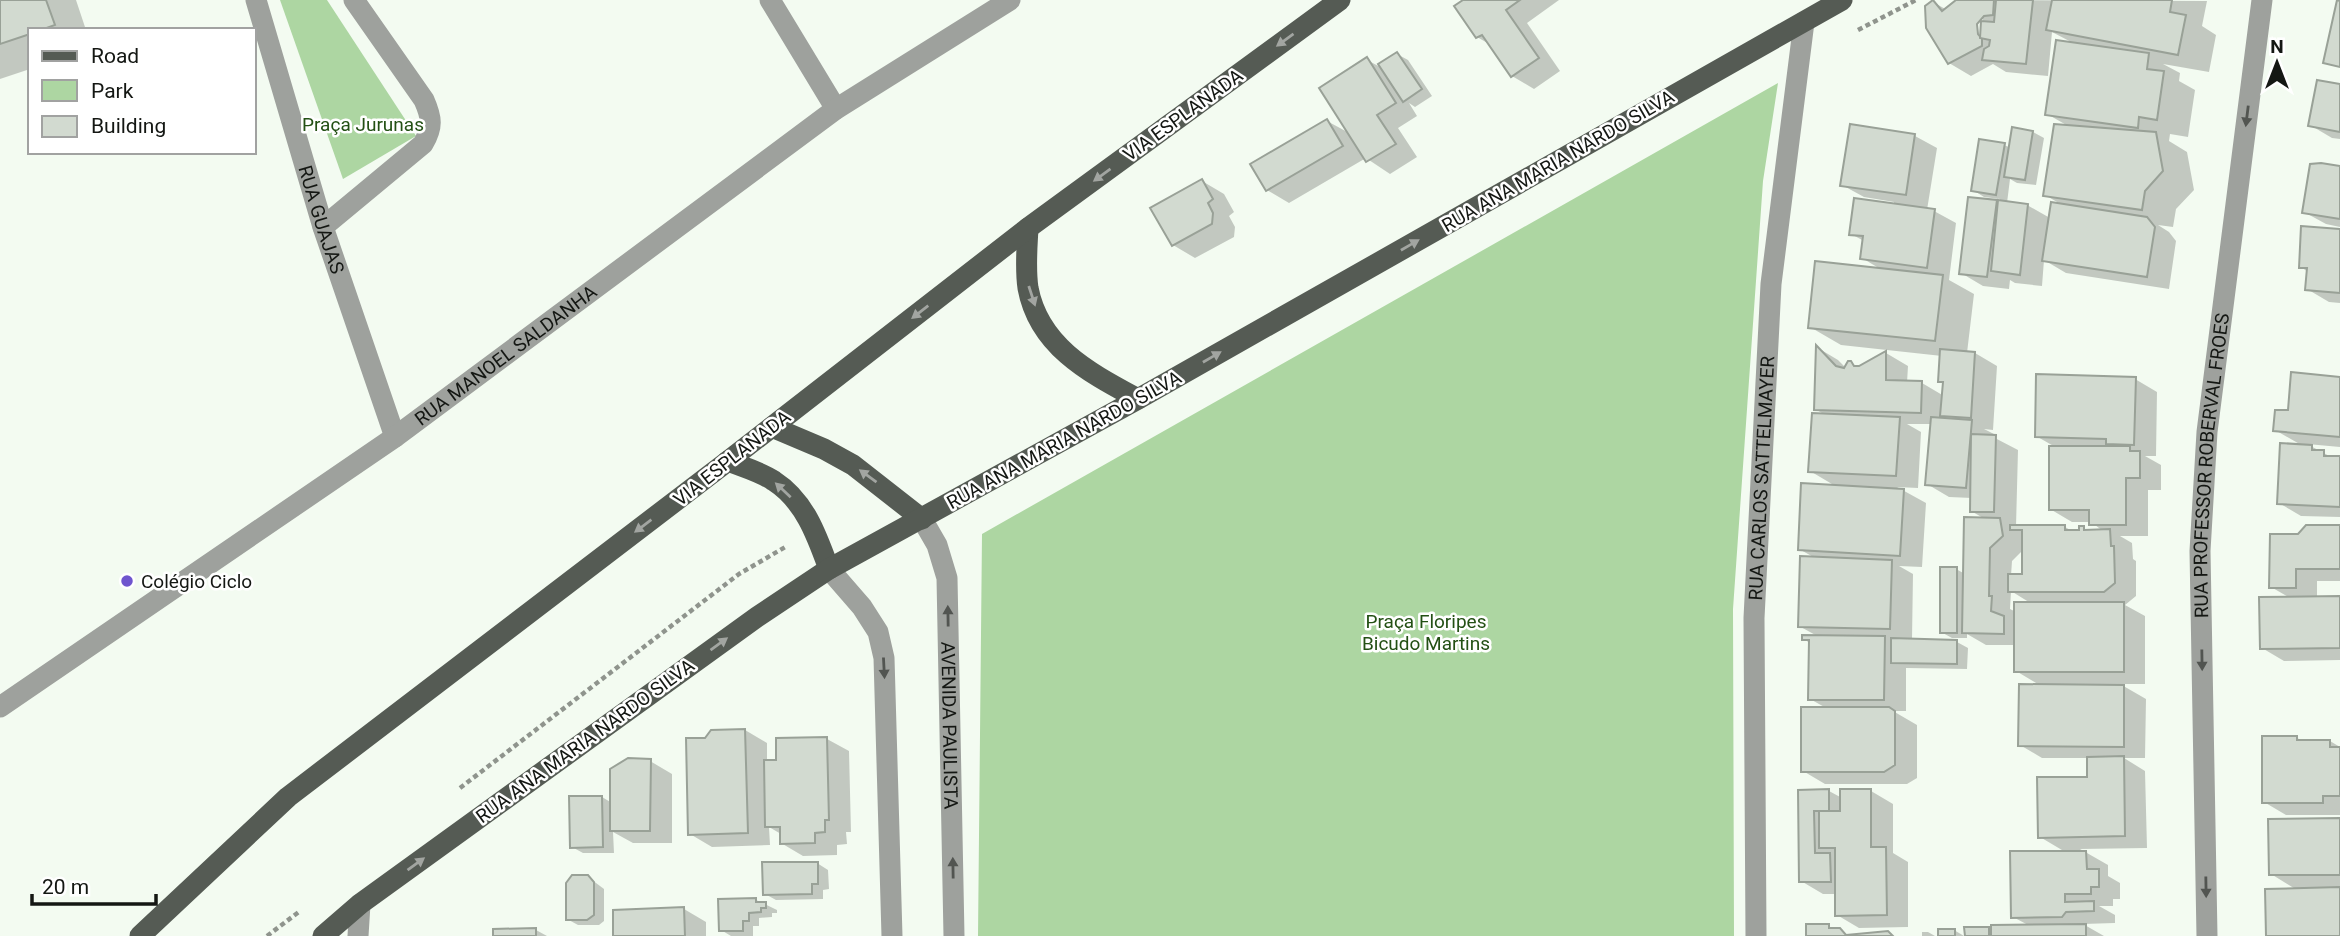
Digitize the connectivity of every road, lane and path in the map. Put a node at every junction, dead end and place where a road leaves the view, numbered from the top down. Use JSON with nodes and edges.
{"nodes":[{"id":1,"x":256,"y":0,"type":"edge"},
{"id":2,"x":354,"y":0,"type":"edge"},
{"id":3,"x":770,"y":0,"type":"edge"},
{"id":4,"x":1010,"y":0,"type":"edge"},
{"id":5,"x":1340,"y":0,"type":"edge"},
{"id":6,"x":1842,"y":0,"type":"edge"},
{"id":7,"x":2262,"y":0,"type":"edge"},
{"id":8,"x":1804,"y":22,"type":"junction"},
{"id":9,"x":836,"y":109,"type":"junction"},
{"id":10,"x":323,"y":227,"type":"junction"},
{"id":11,"x":1028,"y":228,"type":"junction"},
{"id":12,"x":1138,"y":399,"type":"junction"},
{"id":13,"x":772,"y":427,"type":"junction"},
{"id":14,"x":396,"y":437,"type":"junction"},
{"id":15,"x":728,"y":461,"type":"junction"},
{"id":16,"x":922,"y":519,"type":"junction"},
{"id":17,"x":829,"y":569,"type":"junction"},
{"id":18,"x":0,"y":707,"type":"edge"},
{"id":19,"x":360,"y":904,"type":"junction"},
{"id":20,"x":140,"y":936,"type":"edge"},
{"id":21,"x":323,"y":936,"type":"edge"},
{"id":22,"x":358,"y":936,"type":"edge"},
{"id":23,"x":892,"y":936,"type":"edge"},
{"id":24,"x":954,"y":936,"type":"edge"},
{"id":25,"x":1756,"y":936,"type":"edge"},
{"id":26,"x":2207,"y":936,"type":"edge"}],
"edges":[{"from":1,"to":10,"type":"street","name":"RUA GUAJAS"},
{"from":2,"to":10,"type":"street"},
{"from":3,"to":9,"type":"street"},
{"from":4,"to":9,"type":"street","name":"RUA MANOEL SALDANHA"},
{"from":5,"to":11,"type":"main road","name":"VIA ESPLANADA","one_way":true},
{"from":6,"to":8,"type":"main road","name":"RUA ANA MARIA NARDO SILVA"},
{"from":7,"to":26,"type":"street","name":"RUA PROFESSOR ROBERVAL FROES","one_way":true},
{"from":12,"to":8,"type":"main road","name":"RUA ANA MARIA NARDO SILVA","one_way":true},
{"from":8,"to":25,"type":"street","name":"RUA CARLOS SATTELMAYER"},
{"from":9,"to":14,"type":"street","name":"RUA MANOEL SALDANHA"},
{"from":10,"to":14,"type":"street","name":"RUA GUAJAS"},
{"from":11,"to":12,"type":"main road","one_way":true},
{"from":11,"to":13,"type":"main road","name":"VIA ESPLANADA","one_way":true},
{"from":12,"to":16,"type":"main road","name":"RUA ANA MARIA NARDO SILVA"},
{"from":13,"to":15,"type":"main road","name":"VIA ESPLANADA"},
{"from":16,"to":13,"type":"main road","one_way":true},
{"from":14,"to":18,"type":"street","name":"RUA MANOEL SALDANHA"},
{"from":17,"to":15,"type":"main road","one_way":true},
{"from":15,"to":20,"type":"main road","name":"VIA ESPLANADA","one_way":true},
{"from":16,"to":17,"type":"main road","name":"RUA ANA MARIA NARDO SILVA"},
{"from":24,"to":16,"type":"street","name":"AVENIDA PAULISTA","one_way":true},
{"from":19,"to":17,"type":"main road","name":"RUA ANA MARIA NARDO SILVA","one_way":true},
{"from":17,"to":23,"type":"street","one_way":true},
{"from":19,"to":21,"type":"main road","name":"RUA ANA MARIA NARDO SILVA"},
{"from":19,"to":22,"type":"street"}]}
